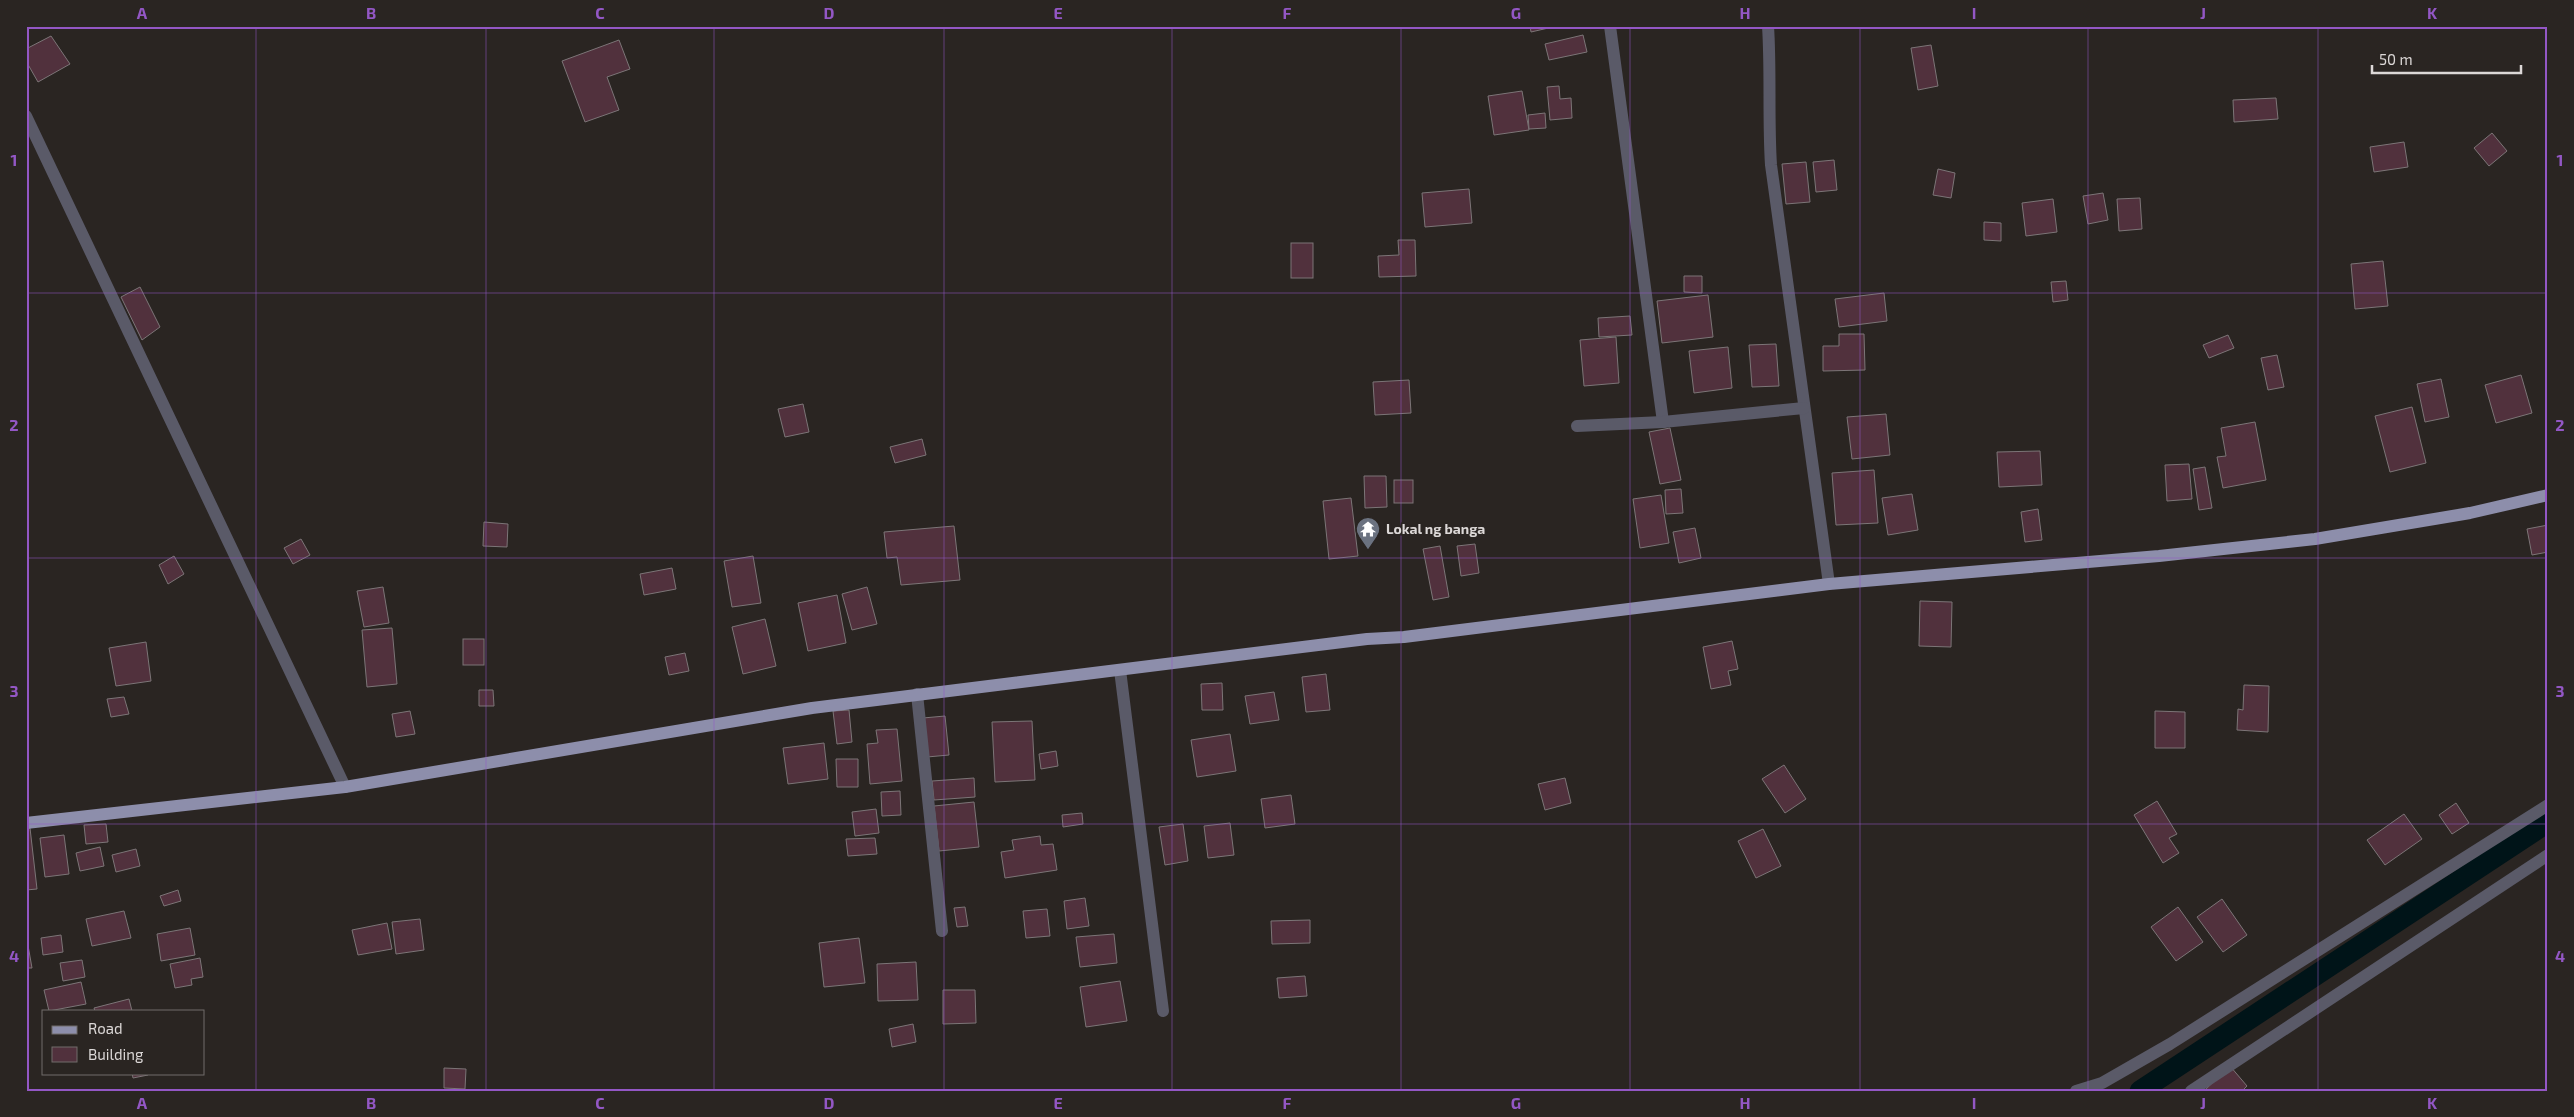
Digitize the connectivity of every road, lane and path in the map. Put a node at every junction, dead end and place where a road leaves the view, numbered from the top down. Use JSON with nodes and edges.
{"nodes":[{"id":1,"x":1610,"y":26,"type":"edge"},
{"id":2,"x":1768,"y":26,"type":"edge"},
{"id":3,"x":26,"y":116,"type":"edge"},
{"id":4,"x":1804,"y":408,"type":"junction"},
{"id":5,"x":1664,"y":422,"type":"junction"},
{"id":6,"x":1577,"y":426,"type":"dead end"},
{"id":7,"x":2548,"y":495,"type":"edge"},
{"id":8,"x":1829,"y":584,"type":"junction"},
{"id":9,"x":1120,"y":670,"type":"junction"},
{"id":10,"x":916,"y":694,"type":"junction"},
{"id":11,"x":345,"y":787,"type":"junction"},
{"id":12,"x":2548,"y":805,"type":"edge"},
{"id":13,"x":26,"y":823,"type":"edge"},
{"id":14,"x":2548,"y":855,"type":"edge"},
{"id":15,"x":942,"y":931,"type":"dead end"},
{"id":16,"x":1163,"y":1011,"type":"dead end"},
{"id":17,"x":2076,"y":1091,"type":"edge"},
{"id":18,"x":2191,"y":1091,"type":"edge"}],
"edges":[{"from":1,"to":5,"type":"street"},
{"from":2,"to":4,"type":"street"},
{"from":3,"to":11,"type":"street"},
{"from":4,"to":5,"type":"street"},
{"from":4,"to":8,"type":"street"},
{"from":5,"to":6,"type":"street"},
{"from":7,"to":8,"type":"main road"},
{"from":8,"to":9,"type":"main road"},
{"from":9,"to":10,"type":"main road"},
{"from":9,"to":16,"type":"street"},
{"from":10,"to":11,"type":"main road"},
{"from":10,"to":15,"type":"street"},
{"from":11,"to":13,"type":"main road"},
{"from":12,"to":17,"type":"street"},
{"from":14,"to":18,"type":"street"}]}
